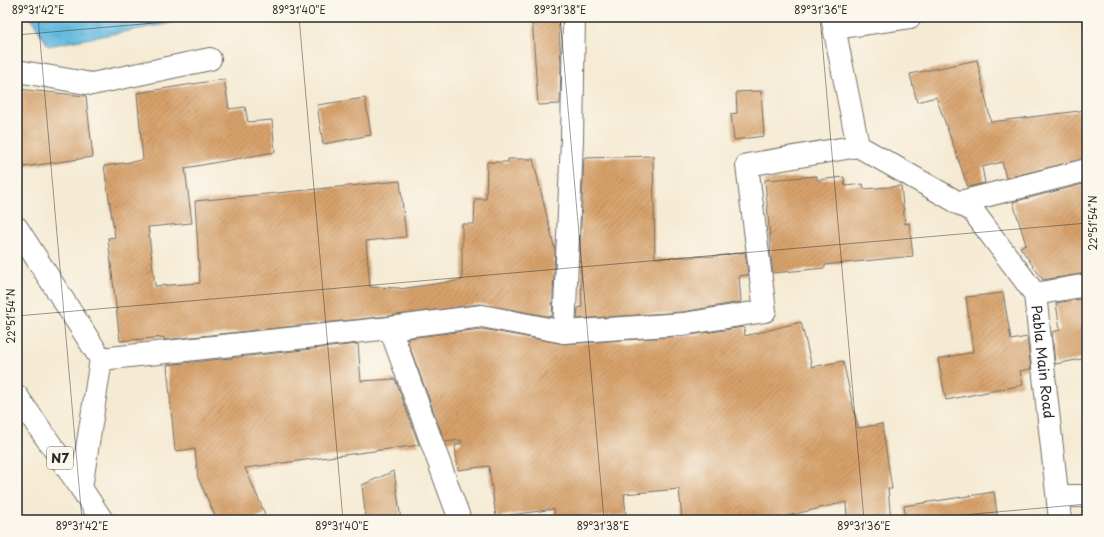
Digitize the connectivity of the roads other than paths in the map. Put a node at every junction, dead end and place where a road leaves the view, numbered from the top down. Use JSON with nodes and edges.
{"nodes":[{"id":1,"x":574,"y":17,"type":"edge"},
{"id":2,"x":910,"y":17,"type":"edge"},
{"id":3,"x":833,"y":23,"type":"edge"},
{"id":4,"x":210,"y":59,"type":"dead end"},
{"id":5,"x":17,"y":71,"type":"edge"},
{"id":6,"x":858,"y":146,"type":"junction"},
{"id":7,"x":1087,"y":170,"type":"edge"},
{"id":8,"x":958,"y":203,"type":"junction"},
{"id":9,"x":17,"y":228,"type":"edge"},
{"id":10,"x":1087,"y":285,"type":"edge"},
{"id":11,"x":1035,"y":294,"type":"junction"},
{"id":12,"x":390,"y":328,"type":"junction"},
{"id":13,"x":564,"y":332,"type":"junction"},
{"id":14,"x":101,"y":359,"type":"junction"},
{"id":15,"x":17,"y":396,"type":"edge"},
{"id":16,"x":81,"y":488,"type":"junction"},
{"id":17,"x":1058,"y":496,"type":"junction"},
{"id":18,"x":1087,"y":496,"type":"edge"},
{"id":19,"x":102,"y":520,"type":"edge"},
{"id":20,"x":460,"y":520,"type":"edge"},
{"id":21,"x":1060,"y":520,"type":"edge"}],
"edges":[{"from":1,"to":13,"type":"main road"},
{"from":2,"to":3,"type":"main road"},
{"from":3,"to":6,"type":"main road"},
{"from":4,"to":5,"type":"main road"},
{"from":6,"to":8,"type":"main road","name":"Pabla Main Road"},
{"from":6,"to":13,"type":"main road"},
{"from":7,"to":8,"type":"main road"},
{"from":8,"to":11,"type":"main road","name":"Pabla Main Road"},
{"from":9,"to":14,"type":"main road"},
{"from":10,"to":11,"type":"main road"},
{"from":11,"to":17,"type":"main road","name":"Pabla Main Road"},
{"from":12,"to":13,"type":"main road"},
{"from":12,"to":14,"type":"main road"},
{"from":12,"to":20,"type":"main road"},
{"from":14,"to":16,"type":"main road"},
{"from":15,"to":16,"type":"main road","number":"N7"},
{"from":16,"to":19,"type":"main road","number":"N7"},
{"from":17,"to":18,"type":"main road"},
{"from":17,"to":21,"type":"main road","name":"Pabla Main Road"}]}
